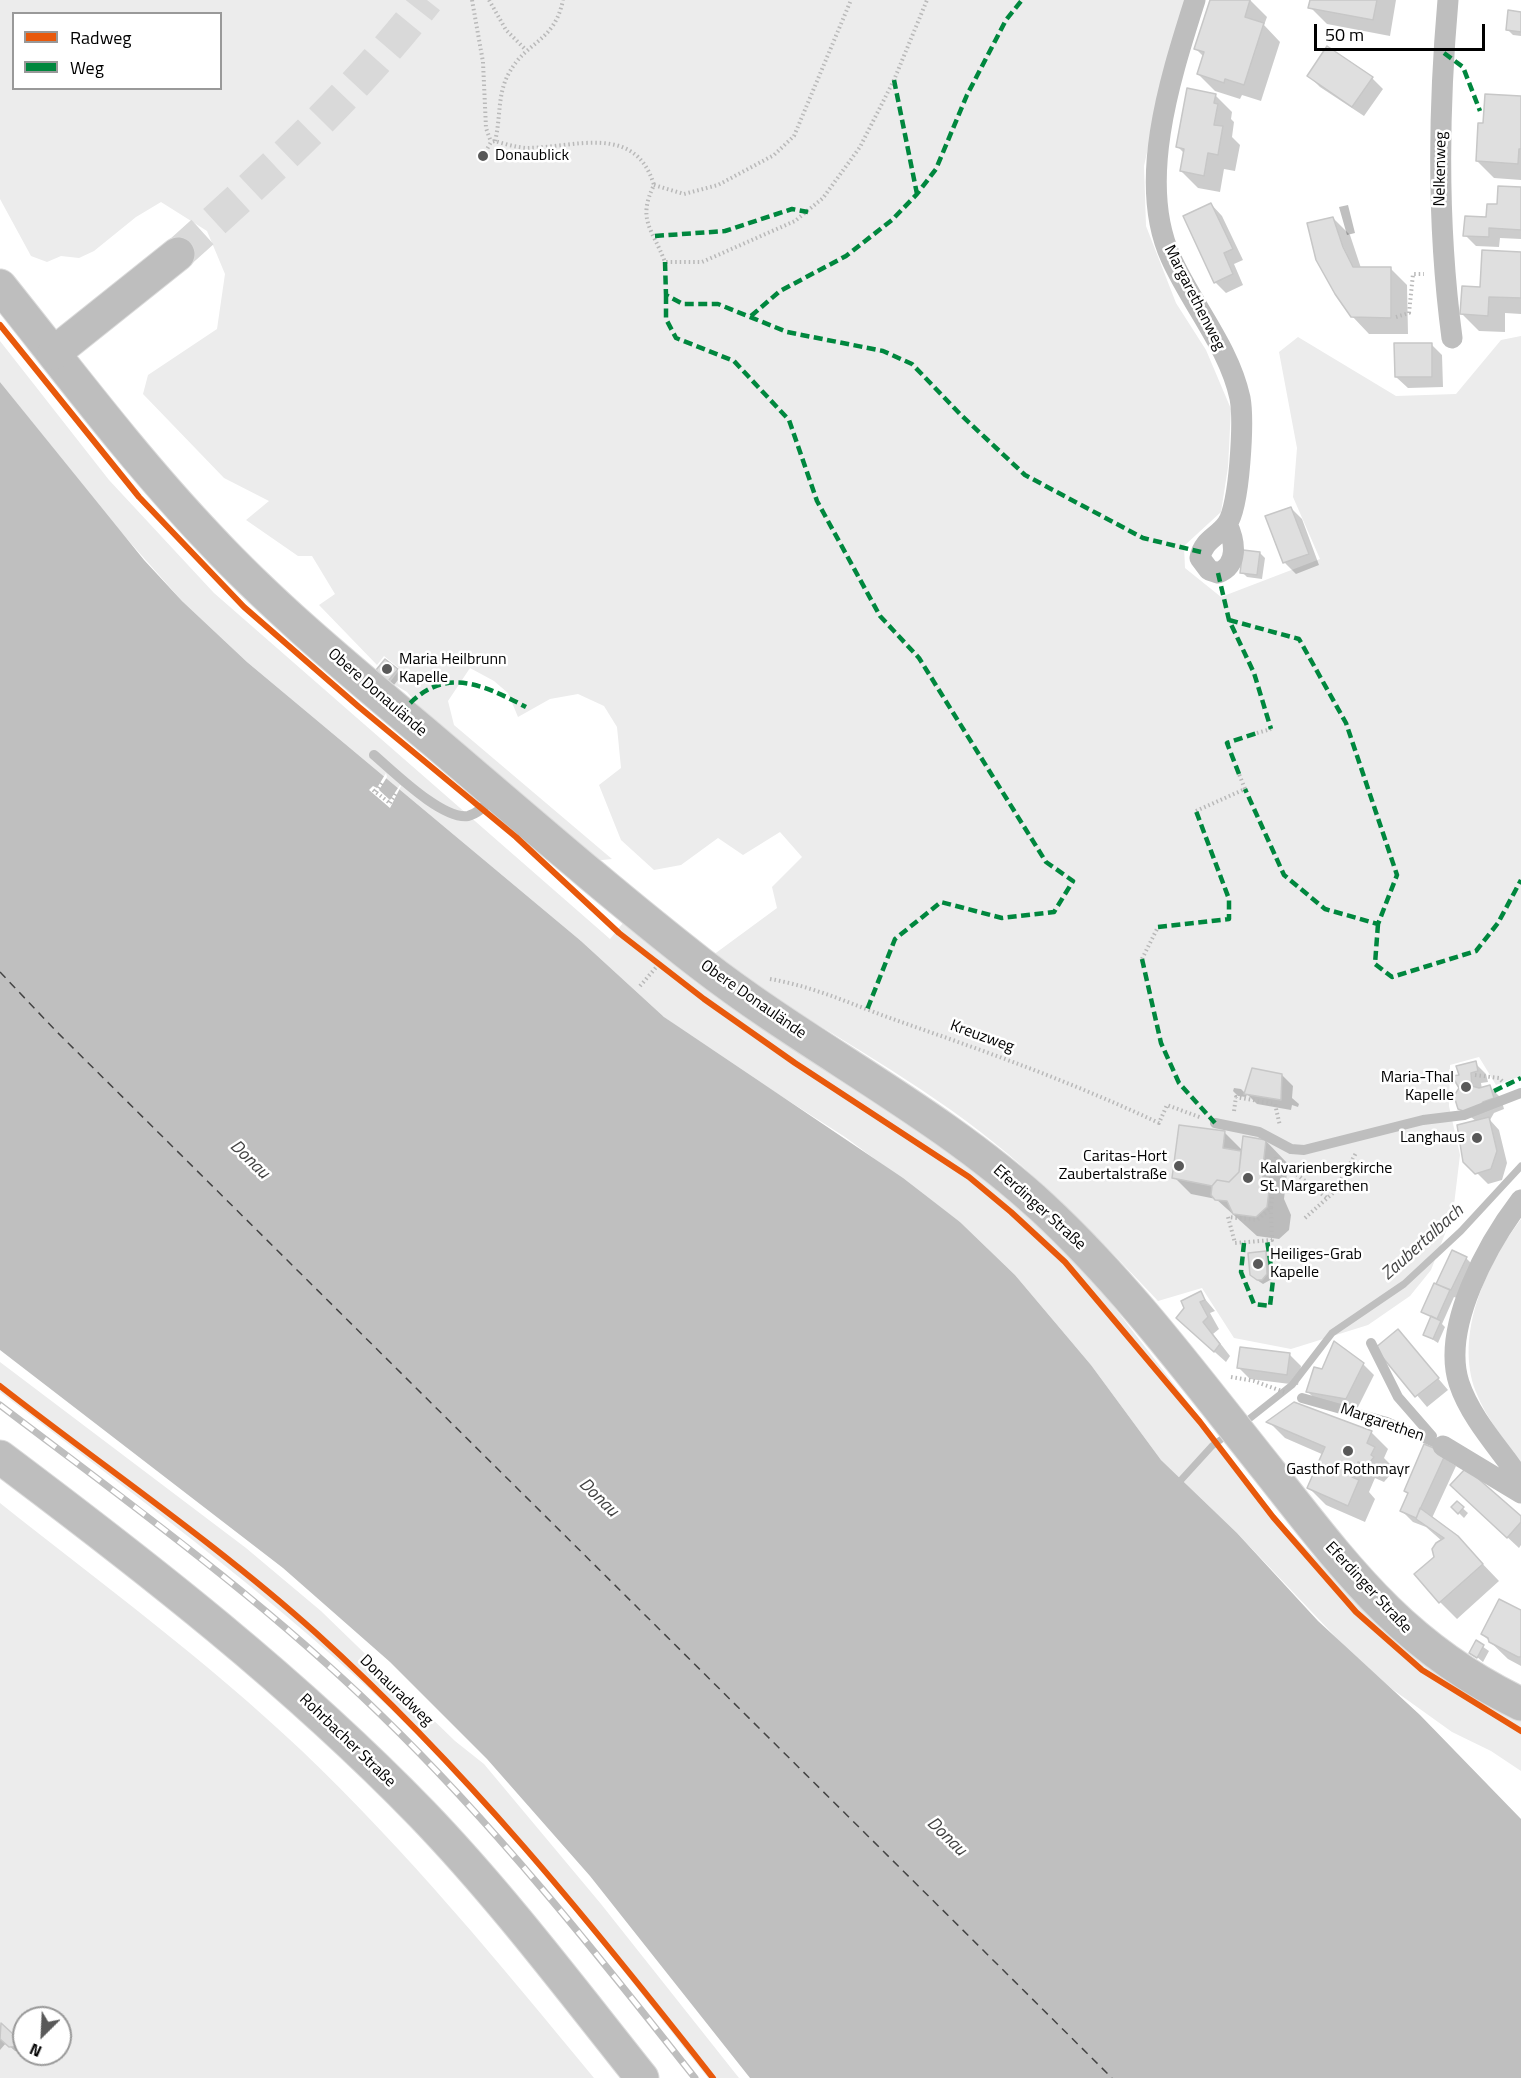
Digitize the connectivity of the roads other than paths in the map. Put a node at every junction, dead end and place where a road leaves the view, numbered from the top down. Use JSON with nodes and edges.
{"nodes":[{"id":1,"x":1195,"y":0,"type":"edge"},
{"id":2,"x":1448,"y":0,"type":"edge"},
{"id":3,"x":178,"y":254,"type":"tunnel mouth"},
{"id":4,"x":0,"y":286,"type":"edge"},
{"id":5,"x":1452,"y":338,"type":"dead end"},
{"id":6,"x":54,"y":353,"type":"junction"},
{"id":7,"x":1227,"y":524,"type":"dead end"},
{"id":8,"x":374,"y":755,"type":"dead end"},
{"id":9,"x":496,"y":794,"type":"junction"},
{"id":10,"x":811,"y":1041,"type":"joint"},
{"id":11,"x":1521,"y":1093,"type":"edge"},
{"id":12,"x":1215,"y":1123,"type":"road end"},
{"id":13,"x":1521,"y":1200,"type":"edge"},
{"id":14,"x":1371,"y":1343,"type":"dead end"},
{"id":15,"x":1302,"y":1398,"type":"dead end"},
{"id":16,"x":1443,"y":1446,"type":"junction"},
{"id":17,"x":0,"y":1457,"type":"edge"},
{"id":18,"x":1521,"y":1480,"type":"edge"},
{"id":19,"x":1521,"y":1493,"type":"edge"},
{"id":20,"x":1521,"y":1704,"type":"edge"},
{"id":21,"x":642,"y":2078,"type":"edge"}],
"edges":[{"from":1,"to":7,"type":"street","name":"Margarethenweg"},
{"from":2,"to":5,"type":"street","name":"Nelkenweg"},
{"from":3,"to":6,"type":"main road"},
{"from":4,"to":6,"type":"main road","name":"Obere Donaulände"},
{"from":6,"to":9,"type":"main road","name":"Obere Donaulände"},
{"from":8,"to":9,"type":"lane"},
{"from":9,"to":10,"type":"main road","name":"Obere Donaulände"},
{"from":10,"to":20,"type":"main road","name":"Eferdinger Straße"},
{"from":11,"to":12,"type":"lane"},
{"from":13,"to":18,"type":"street"},
{"from":14,"to":16,"type":"lane"},
{"from":15,"to":16,"type":"lane","name":"Margarethen"},
{"from":16,"to":19,"type":"street","name":"Margarethen"},
{"from":17,"to":21,"type":"main road","name":"Rohrbacher Straße"}]}
